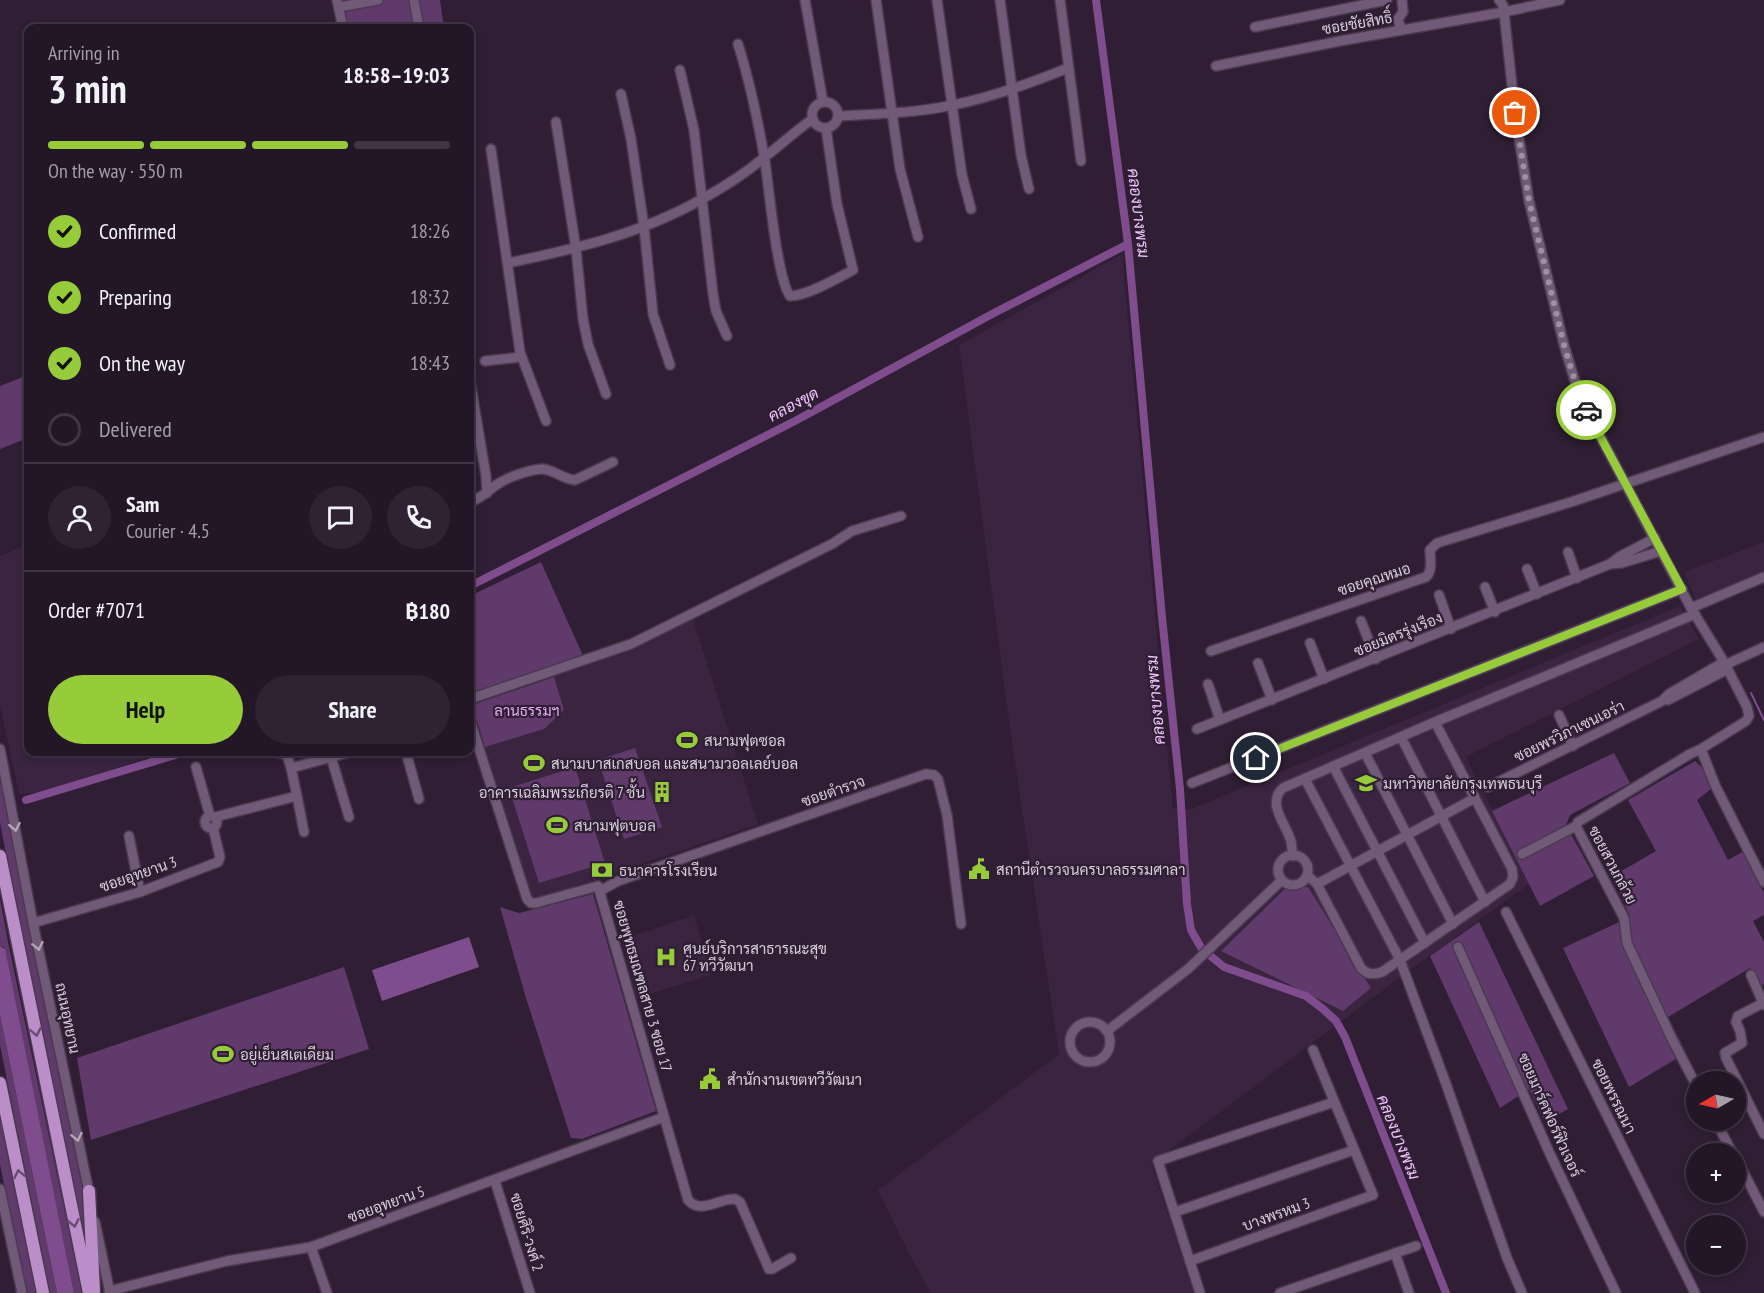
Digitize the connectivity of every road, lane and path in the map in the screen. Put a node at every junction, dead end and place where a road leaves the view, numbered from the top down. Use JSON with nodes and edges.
{"nodes":[{"id":1,"x":378,"y":0,"type":"edge"},
{"id":2,"x":414,"y":0,"type":"edge"},
{"id":3,"x":806,"y":0,"type":"edge"},
{"id":4,"x":876,"y":0,"type":"edge"},
{"id":5,"x":938,"y":0,"type":"edge"},
{"id":6,"x":999,"y":0,"type":"edge"},
{"id":7,"x":1060,"y":0,"type":"edge"},
{"id":8,"x":1387,"y":0,"type":"edge"},
{"id":9,"x":1402,"y":0,"type":"edge"},
{"id":10,"x":1499,"y":0,"type":"edge"},
{"id":11,"x":1560,"y":0,"type":"edge"},
{"id":12,"x":338,"y":4,"type":"edge"},
{"id":13,"x":1504,"y":12,"type":"junction"},
{"id":14,"x":342,"y":24,"type":"edge"},
{"id":15,"x":418,"y":24,"type":"edge"},
{"id":16,"x":1255,"y":27,"type":"dead end"},
{"id":17,"x":1401,"y":30,"type":"junction"},
{"id":18,"x":738,"y":44,"type":"dead end"},
{"id":19,"x":1216,"y":66,"type":"dead end"},
{"id":20,"x":1068,"y":68,"type":"junction"},
{"id":21,"x":680,"y":70,"type":"dead end"},
{"id":22,"x":1012,"y":90,"type":"junction"},
{"id":23,"x":621,"y":94,"type":"dead end"},
{"id":24,"x":823,"y":102,"type":"junction"},
{"id":25,"x":952,"y":105,"type":"junction"},
{"id":26,"x":891,"y":113,"type":"junction"},
{"id":27,"x":838,"y":116,"type":"junction"},
{"id":28,"x":813,"y":119,"type":"junction"},
{"id":29,"x":556,"y":122,"type":"dead end"},
{"id":30,"x":826,"y":128,"type":"junction"},
{"id":31,"x":492,"y":149,"type":"dead end"},
{"id":32,"x":764,"y":158,"type":"junction"},
{"id":33,"x":1081,"y":161,"type":"dead end"},
{"id":34,"x":1029,"y":189,"type":"dead end"},
{"id":35,"x":703,"y":199,"type":"junction"},
{"id":36,"x":971,"y":208,"type":"dead end"},
{"id":37,"x":644,"y":227,"type":"junction"},
{"id":38,"x":918,"y":237,"type":"dead end"},
{"id":39,"x":576,"y":249,"type":"junction"},
{"id":40,"x":508,"y":263,"type":"junction"},
{"id":41,"x":728,"y":336,"type":"dead end"},
{"id":42,"x":521,"y":357,"type":"junction"},
{"id":43,"x":485,"y":361,"type":"dead end"},
{"id":44,"x":670,"y":365,"type":"dead end"},
{"id":45,"x":606,"y":394,"type":"dead end"},
{"id":46,"x":474,"y":405,"type":"edge"},
{"id":47,"x":546,"y":420,"type":"dead end"},
{"id":48,"x":1764,"y":437,"type":"edge"},
{"id":49,"x":613,"y":462,"type":"dead end"},
{"id":50,"x":1624,"y":483,"type":"junction"},
{"id":51,"x":487,"y":493,"type":"junction"},
{"id":52,"x":474,"y":500,"type":"edge"},
{"id":53,"x":901,"y":516,"type":"dead end"},
{"id":54,"x":1654,"y":538,"type":"junction"},
{"id":55,"x":1661,"y":551,"type":"junction"},
{"id":56,"x":1568,"y":552,"type":"dead end"},
{"id":57,"x":1610,"y":564,"type":"junction"},
{"id":58,"x":1527,"y":569,"type":"dead end"},
{"id":59,"x":1764,"y":577,"type":"edge"},
{"id":60,"x":1577,"y":578,"type":"junction"},
{"id":61,"x":1485,"y":586,"type":"dead end"},
{"id":62,"x":1682,"y":589,"type":"junction"},
{"id":63,"x":1538,"y":594,"type":"junction"},
{"id":64,"x":1439,"y":595,"type":"dead end"},
{"id":65,"x":1693,"y":611,"type":"junction"},
{"id":66,"x":1495,"y":612,"type":"junction"},
{"id":67,"x":1361,"y":621,"type":"dead end"},
{"id":68,"x":1451,"y":629,"type":"junction"},
{"id":69,"x":1310,"y":643,"type":"dead end"},
{"id":70,"x":1764,"y":647,"type":"edge"},
{"id":71,"x":1210,"y":651,"type":"dead end"},
{"id":72,"x":1376,"y":659,"type":"junction"},
{"id":73,"x":1258,"y":663,"type":"dead end"},
{"id":74,"x":1726,"y":666,"type":"junction"},
{"id":75,"x":1324,"y":679,"type":"junction"},
{"id":76,"x":1208,"y":684,"type":"dead end"},
{"id":77,"x":474,"y":698,"type":"edge"},
{"id":78,"x":1272,"y":700,"type":"junction"},
{"id":79,"x":1559,"y":715,"type":"dead end"},
{"id":80,"x":1220,"y":720,"type":"junction"},
{"id":81,"x":1435,"y":722,"type":"junction"},
{"id":82,"x":1197,"y":729,"type":"dead end"},
{"id":83,"x":474,"y":733,"type":"edge"},
{"id":84,"x":1401,"y":737,"type":"junction"},
{"id":85,"x":1573,"y":746,"type":"junction"},
{"id":86,"x":0,"y":749,"type":"edge"},
{"id":87,"x":1701,"y":749,"type":"junction"},
{"id":88,"x":1365,"y":753,"type":"junction"},
{"id":89,"x":287,"y":756,"type":"edge"},
{"id":90,"x":335,"y":756,"type":"edge"},
{"id":91,"x":407,"y":756,"type":"edge"},
{"id":92,"x":331,"y":757,"type":"junction"},
{"id":93,"x":1333,"y":766,"type":"junction"},
{"id":94,"x":196,"y":767,"type":"dead end"},
{"id":95,"x":291,"y":768,"type":"junction"},
{"id":96,"x":1305,"y":778,"type":"junction"},
{"id":97,"x":1192,"y":783,"type":"dead end"},
{"id":98,"x":1488,"y":787,"type":"dead end"},
{"id":99,"x":297,"y":796,"type":"junction"},
{"id":100,"x":1475,"y":798,"type":"junction"},
{"id":101,"x":419,"y":799,"type":"dead end"},
{"id":102,"x":1441,"y":816,"type":"junction"},
{"id":103,"x":212,"y":817,"type":"junction"},
{"id":104,"x":349,"y":817,"type":"dead end"},
{"id":105,"x":1576,"y":826,"type":"junction"},
{"id":106,"x":304,"y":832,"type":"dead end"},
{"id":107,"x":1407,"y":834,"type":"junction"},
{"id":108,"x":129,"y":836,"type":"dead end"},
{"id":109,"x":1377,"y":851,"type":"junction"},
{"id":110,"x":1522,"y":854,"type":"dead end"},
{"id":111,"x":0,"y":856,"type":"edge"},
{"id":112,"x":1293,"y":856,"type":"junction"},
{"id":113,"x":1350,"y":865,"type":"junction"},
{"id":114,"x":1306,"y":875,"type":"junction"},
{"id":115,"x":1282,"y":880,"type":"junction"},
{"id":116,"x":1764,"y":882,"type":"edge"},
{"id":117,"x":1317,"y":884,"type":"junction"},
{"id":118,"x":600,"y":891,"type":"junction"},
{"id":119,"x":140,"y":892,"type":"junction"},
{"id":120,"x":1485,"y":902,"type":"junction"},
{"id":121,"x":1506,"y":912,"type":"dead end"},
{"id":122,"x":33,"y":923,"type":"junction"},
{"id":123,"x":961,"y":924,"type":"dead end"},
{"id":124,"x":1453,"y":924,"type":"junction"},
{"id":125,"x":1425,"y":943,"type":"junction"},
{"id":126,"x":1458,"y":947,"type":"dead end"},
{"id":127,"x":1400,"y":960,"type":"junction"},
{"id":128,"x":1750,"y":975,"type":"dead end"},
{"id":129,"x":1764,"y":1004,"type":"edge"},
{"id":130,"x":1107,"y":1031,"type":"junction"},
{"id":131,"x":1313,"y":1050,"type":"dead end"},
{"id":132,"x":1689,"y":1071,"type":"edge"},
{"id":133,"x":0,"y":1083,"type":"edge"},
{"id":134,"x":1334,"y":1102,"type":"junction"},
{"id":135,"x":664,"y":1117,"type":"junction"},
{"id":136,"x":1764,"y":1134,"type":"edge"},
{"id":137,"x":1354,"y":1150,"type":"junction"},
{"id":138,"x":1746,"y":1177,"type":"edge"},
{"id":139,"x":495,"y":1180,"type":"junction"},
{"id":140,"x":0,"y":1189,"type":"edge"},
{"id":141,"x":89,"y":1191,"type":"junction"},
{"id":142,"x":1174,"y":1212,"type":"junction"},
{"id":143,"x":1764,"y":1212,"type":"edge"},
{"id":144,"x":1416,"y":1246,"type":"dead end"},
{"id":145,"x":311,"y":1247,"type":"junction"},
{"id":146,"x":1395,"y":1253,"type":"junction"},
{"id":147,"x":791,"y":1258,"type":"dead end"},
{"id":148,"x":1190,"y":1261,"type":"junction"},
{"id":149,"x":110,"y":1292,"type":"edge"},
{"id":150,"x":22,"y":1293,"type":"edge"},
{"id":151,"x":43,"y":1293,"type":"edge"},
{"id":152,"x":89,"y":1293,"type":"edge"},
{"id":153,"x":94,"y":1293,"type":"edge"},
{"id":154,"x":327,"y":1293,"type":"edge"},
{"id":155,"x":530,"y":1293,"type":"edge"},
{"id":156,"x":1200,"y":1293,"type":"edge"},
{"id":157,"x":1280,"y":1293,"type":"edge"},
{"id":158,"x":1409,"y":1293,"type":"edge"},
{"id":159,"x":1522,"y":1293,"type":"edge"},
{"id":160,"x":1616,"y":1293,"type":"edge"},
{"id":161,"x":1695,"y":1293,"type":"edge"}],
"edges":[{"from":1,"to":12,"type":"street"},
{"from":2,"to":15,"type":"street"},
{"from":3,"to":24,"type":"street"},
{"from":4,"to":26,"type":"street"},
{"from":5,"to":25,"type":"street"},
{"from":6,"to":22,"type":"street"},
{"from":7,"to":20,"type":"street"},
{"from":8,"to":16,"type":"street"},
{"from":9,"to":17,"type":"street"},
{"from":10,"to":13,"type":"street"},
{"from":11,"to":13,"type":"street","name":"ซอยชัยสิทธิ์"},
{"from":12,"to":14,"type":"street"},
{"from":13,"to":17,"type":"street","name":"ซอยชัยสิทธิ์"},
{"from":13,"to":50,"type":"street"},
{"from":17,"to":19,"type":"street","name":"ซอยชัยสิทธิ์"},
{"from":18,"to":32,"type":"street"},
{"from":20,"to":22,"type":"street"},
{"from":20,"to":33,"type":"street"},
{"from":21,"to":35,"type":"street"},
{"from":22,"to":25,"type":"street"},
{"from":22,"to":34,"type":"street"},
{"from":23,"to":37,"type":"street"},
{"from":24,"to":27,"type":"street"},
{"from":24,"to":28,"type":"street"},
{"from":25,"to":26,"type":"street"},
{"from":25,"to":36,"type":"street"},
{"from":26,"to":27,"type":"street"},
{"from":26,"to":38,"type":"street"},
{"from":27,"to":30,"type":"street"},
{"from":28,"to":30,"type":"street"},
{"from":28,"to":32,"type":"street"},
{"from":29,"to":39,"type":"street"},
{"from":30,"to":32,"type":"street"},
{"from":31,"to":40,"type":"street"},
{"from":32,"to":35,"type":"street"},
{"from":35,"to":37,"type":"street"},
{"from":35,"to":41,"type":"street"},
{"from":37,"to":39,"type":"street"},
{"from":37,"to":44,"type":"street"},
{"from":39,"to":40,"type":"street"},
{"from":39,"to":45,"type":"street"},
{"from":40,"to":42,"type":"street"},
{"from":42,"to":43,"type":"street"},
{"from":42,"to":47,"type":"street"},
{"from":46,"to":51,"type":"street"},
{"from":48,"to":50,"type":"street"},
{"from":49,"to":51,"type":"street"},
{"from":50,"to":54,"type":"street"},
{"from":50,"to":71,"type":"street","name":"ซอยคุณหมอ"},
{"from":51,"to":52,"type":"street"},
{"from":53,"to":77,"type":"street"},
{"from":54,"to":55,"type":"street"},
{"from":54,"to":57,"type":"street","name":"ซอยมิตรรุ่งเรือง"},
{"from":55,"to":57,"type":"street","name":"ซอยมิตรรุ่งเรือง"},
{"from":55,"to":62,"type":"street"},
{"from":56,"to":60,"type":"street"},
{"from":57,"to":60,"type":"street","name":"ซอยมิตรรุ่งเรือง"},
{"from":58,"to":63,"type":"street"},
{"from":59,"to":65,"type":"street"},
{"from":60,"to":63,"type":"street","name":"ซอยมิตรรุ่งเรือง"},
{"from":61,"to":66,"type":"street"},
{"from":62,"to":65,"type":"street"},
{"from":62,"to":97,"type":"street"},
{"from":63,"to":66,"type":"street","name":"ซอยมิตรรุ่งเรือง"},
{"from":64,"to":68,"type":"street"},
{"from":65,"to":74,"type":"street"},
{"from":65,"to":81,"type":"street"},
{"from":66,"to":68,"type":"street","name":"ซอยมิตรรุ่งเรือง"},
{"from":67,"to":72,"type":"street"},
{"from":68,"to":72,"type":"street","name":"ซอยมิตรรุ่งเรือง"},
{"from":69,"to":75,"type":"street"},
{"from":70,"to":74,"type":"street","name":"ซอยพรวิภาเซนเอร่า"},
{"from":72,"to":75,"type":"street","name":"ซอยมิตรรุ่งเรือง"},
{"from":73,"to":78,"type":"street"},
{"from":74,"to":85,"type":"street","name":"ซอยพรวิภาเซนเอร่า"},
{"from":74,"to":87,"type":"street","name":"ซอยสวนกล้วย"},
{"from":75,"to":78,"type":"street","name":"ซอยมิตรรุ่งเรือง"},
{"from":76,"to":80,"type":"street"},
{"from":78,"to":80,"type":"street","name":"ซอยมิตรรุ่งเรือง"},
{"from":79,"to":85,"type":"street"},
{"from":80,"to":82,"type":"street","name":"ซอยมิตรรุ่งเรือง"},
{"from":81,"to":84,"type":"street"},
{"from":81,"to":100,"type":"street"},
{"from":83,"to":118,"type":"street","name":"ซอยพุทธมณฑลสาย 3 ซอย 17"},
{"from":84,"to":88,"type":"street"},
{"from":84,"to":102,"type":"street"},
{"from":85,"to":98,"type":"street","name":"ซอยพรวิภาเซนเอร่า"},
{"from":86,"to":122,"type":"street","name":"ถนนอุทยาน","one_way":true},
{"from":87,"to":105,"type":"street","name":"ซอยสวนกล้วย"},
{"from":87,"to":116,"type":"street"},
{"from":88,"to":93,"type":"street"},
{"from":88,"to":107,"type":"street"},
{"from":89,"to":95,"type":"street"},
{"from":90,"to":92,"type":"street"},
{"from":91,"to":101,"type":"street"},
{"from":92,"to":95,"type":"street"},
{"from":92,"to":104,"type":"street"},
{"from":93,"to":96,"type":"street"},
{"from":93,"to":109,"type":"street"},
{"from":94,"to":103,"type":"street"},
{"from":95,"to":99,"type":"street"},
{"from":96,"to":112,"type":"street"},
{"from":96,"to":113,"type":"street"},
{"from":99,"to":103,"type":"street"},
{"from":99,"to":106,"type":"street"},
{"from":100,"to":102,"type":"street"},
{"from":100,"to":120,"type":"street"},
{"from":102,"to":107,"type":"street"},
{"from":102,"to":120,"type":"street"},
{"from":103,"to":119,"type":"street","name":"ซอยอุทยาน 3"},
{"from":105,"to":110,"type":"street"},
{"from":105,"to":132,"type":"street","name":"ซอยสวนกล้วย"},
{"from":107,"to":109,"type":"street"},
{"from":107,"to":124,"type":"street"},
{"from":108,"to":119,"type":"street"},
{"from":109,"to":113,"type":"street"},
{"from":109,"to":125,"type":"street"},
{"from":111,"to":152,"type":"main road","one_way":true},
{"from":112,"to":114,"type":"street"},
{"from":112,"to":115,"type":"street"},
{"from":113,"to":117,"type":"street"},
{"from":113,"to":127,"type":"street"},
{"from":114,"to":115,"type":"street"},
{"from":114,"to":117,"type":"street"},
{"from":115,"to":130,"type":"street"},
{"from":117,"to":127,"type":"street"},
{"from":118,"to":123,"type":"street","name":"ซอยตำรวจ"},
{"from":118,"to":135,"type":"street","name":"ซอยพุทธมณฑลสาย 3 ซอย 17"},
{"from":119,"to":122,"type":"street","name":"ซอยอุทยาน 3"},
{"from":120,"to":124,"type":"street"},
{"from":121,"to":161,"type":"street","name":"ซอยพรรณนา"},
{"from":122,"to":141,"type":"street","name":"ถนนอุทยาน","one_way":true},
{"from":124,"to":125,"type":"street"},
{"from":125,"to":127,"type":"street"},
{"from":126,"to":160,"type":"street","name":"ซอยมาร์คฟอร์ฟิวเจอร์"},
{"from":127,"to":159,"type":"street"},
{"from":128,"to":129,"type":"street"},
{"from":129,"to":136,"type":"street"},
{"from":130,"to":130,"type":"street"},
{"from":131,"to":134,"type":"street"},
{"from":151,"to":133,"type":"main road","one_way":true},
{"from":134,"to":137,"type":"street"},
{"from":134,"to":142,"type":"street"},
{"from":135,"to":139,"type":"street","name":"ซอยอุทยาน 5"},
{"from":135,"to":147,"type":"street","name":"ซอยพุทธมณฑลสาย 3 ซอย 17"},
{"from":137,"to":142,"type":"street"},
{"from":137,"to":148,"type":"street","name":"บางพรหม 3"},
{"from":138,"to":143,"type":"street"},
{"from":139,"to":145,"type":"street","name":"ซอยอุทยาน 5"},
{"from":139,"to":155,"type":"street","name":"ซอยศิริ-วงศ์ 2"},
{"from":140,"to":150,"type":"street"},
{"from":141,"to":149,"type":"street","name":"ถนนอุทยาน"},
{"from":141,"to":153,"type":"main road"},
{"from":142,"to":148,"type":"street"},
{"from":144,"to":146,"type":"street"},
{"from":145,"to":149,"type":"street","name":"ซอยอุทยาน 5"},
{"from":145,"to":154,"type":"street"},
{"from":146,"to":157,"type":"street"},
{"from":146,"to":158,"type":"street"},
{"from":148,"to":156,"type":"street"}]}
